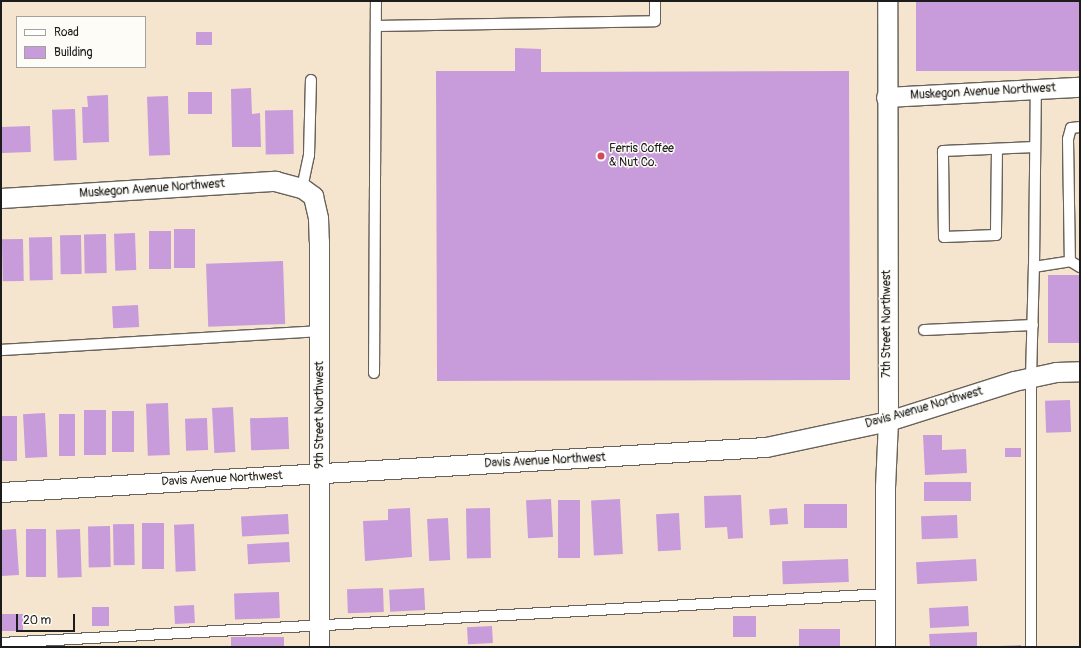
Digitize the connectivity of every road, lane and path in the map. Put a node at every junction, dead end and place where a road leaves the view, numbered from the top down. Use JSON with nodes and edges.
{"nodes":[{"id":1,"x":376,"y":1,"type":"edge"},
{"id":2,"x":655,"y":1,"type":"edge"},
{"id":3,"x":887,"y":1,"type":"edge"},
{"id":4,"x":376,"y":26,"type":"junction"},
{"id":5,"x":310,"y":80,"type":"dead end"},
{"id":6,"x":1080,"y":87,"type":"edge"},
{"id":7,"x":1036,"y":90,"type":"junction"},
{"id":8,"x":886,"y":97,"type":"junction"},
{"id":9,"x":1080,"y":127,"type":"edge"},
{"id":10,"x":1035,"y":147,"type":"junction"},
{"id":11,"x":997,"y":149,"type":"junction"},
{"id":12,"x":302,"y":188,"type":"junction"},
{"id":13,"x":1,"y":198,"type":"edge"},
{"id":14,"x":1070,"y":261,"type":"junction"},
{"id":15,"x":1034,"y":266,"type":"junction"},
{"id":16,"x":1080,"y":267,"type":"edge"},
{"id":17,"x":1032,"y":325,"type":"junction"},
{"id":18,"x":924,"y":330,"type":"dead end"},
{"id":19,"x":320,"y":331,"type":"junction"},
{"id":20,"x":1,"y":350,"type":"edge"},
{"id":21,"x":1080,"y":371,"type":"edge"},
{"id":22,"x":374,"y":373,"type":"dead end"},
{"id":23,"x":1031,"y":378,"type":"junction"},
{"id":24,"x":888,"y":421,"type":"junction"},
{"id":25,"x":320,"y":473,"type":"junction"},
{"id":26,"x":1,"y":492,"type":"edge"},
{"id":27,"x":885,"y":594,"type":"junction"},
{"id":28,"x":320,"y":626,"type":"junction"},
{"id":29,"x":1,"y":643,"type":"edge"},
{"id":30,"x":319,"y":647,"type":"edge"},
{"id":31,"x":885,"y":647,"type":"edge"},
{"id":32,"x":1030,"y":647,"type":"edge"}],
"edges":[{"from":1,"to":4,"type":"lane"},
{"from":2,"to":4,"type":"lane"},
{"from":3,"to":8,"type":"street","name":"7th Street Northwest"},
{"from":4,"to":22,"type":"lane"},
{"from":5,"to":12,"type":"lane"},
{"from":6,"to":7,"type":"street","name":"Muskegon Avenue Northwest"},
{"from":7,"to":8,"type":"street","name":"Muskegon Avenue Northwest"},
{"from":7,"to":10,"type":"lane"},
{"from":8,"to":24,"type":"street","name":"7th Street Northwest"},
{"from":9,"to":14,"type":"lane"},
{"from":10,"to":11,"type":"lane"},
{"from":10,"to":15,"type":"lane"},
{"from":11,"to":11,"type":"lane"},
{"from":12,"to":13,"type":"street","name":"Muskegon Avenue Northwest"},
{"from":12,"to":19,"type":"street","name":"9th Street Northwest"},
{"from":14,"to":15,"type":"lane"},
{"from":14,"to":16,"type":"lane"},
{"from":15,"to":17,"type":"lane"},
{"from":17,"to":18,"type":"lane"},
{"from":17,"to":23,"type":"lane"},
{"from":19,"to":20,"type":"lane"},
{"from":19,"to":25,"type":"street","name":"9th Street Northwest"},
{"from":21,"to":23,"type":"street","name":"Davis Avenue Northwest"},
{"from":23,"to":24,"type":"street","name":"Davis Avenue Northwest"},
{"from":23,"to":32,"type":"lane"},
{"from":24,"to":25,"type":"street","name":"Davis Avenue Northwest"},
{"from":24,"to":27,"type":"street","name":"7th Street Northwest"},
{"from":25,"to":26,"type":"street","name":"Davis Avenue Northwest"},
{"from":25,"to":28,"type":"street","name":"9th Street Northwest"},
{"from":27,"to":28,"type":"lane"},
{"from":27,"to":31,"type":"street","name":"7th Street Northwest"},
{"from":28,"to":29,"type":"lane"},
{"from":28,"to":30,"type":"street","name":"9th Street Northwest"}]}
